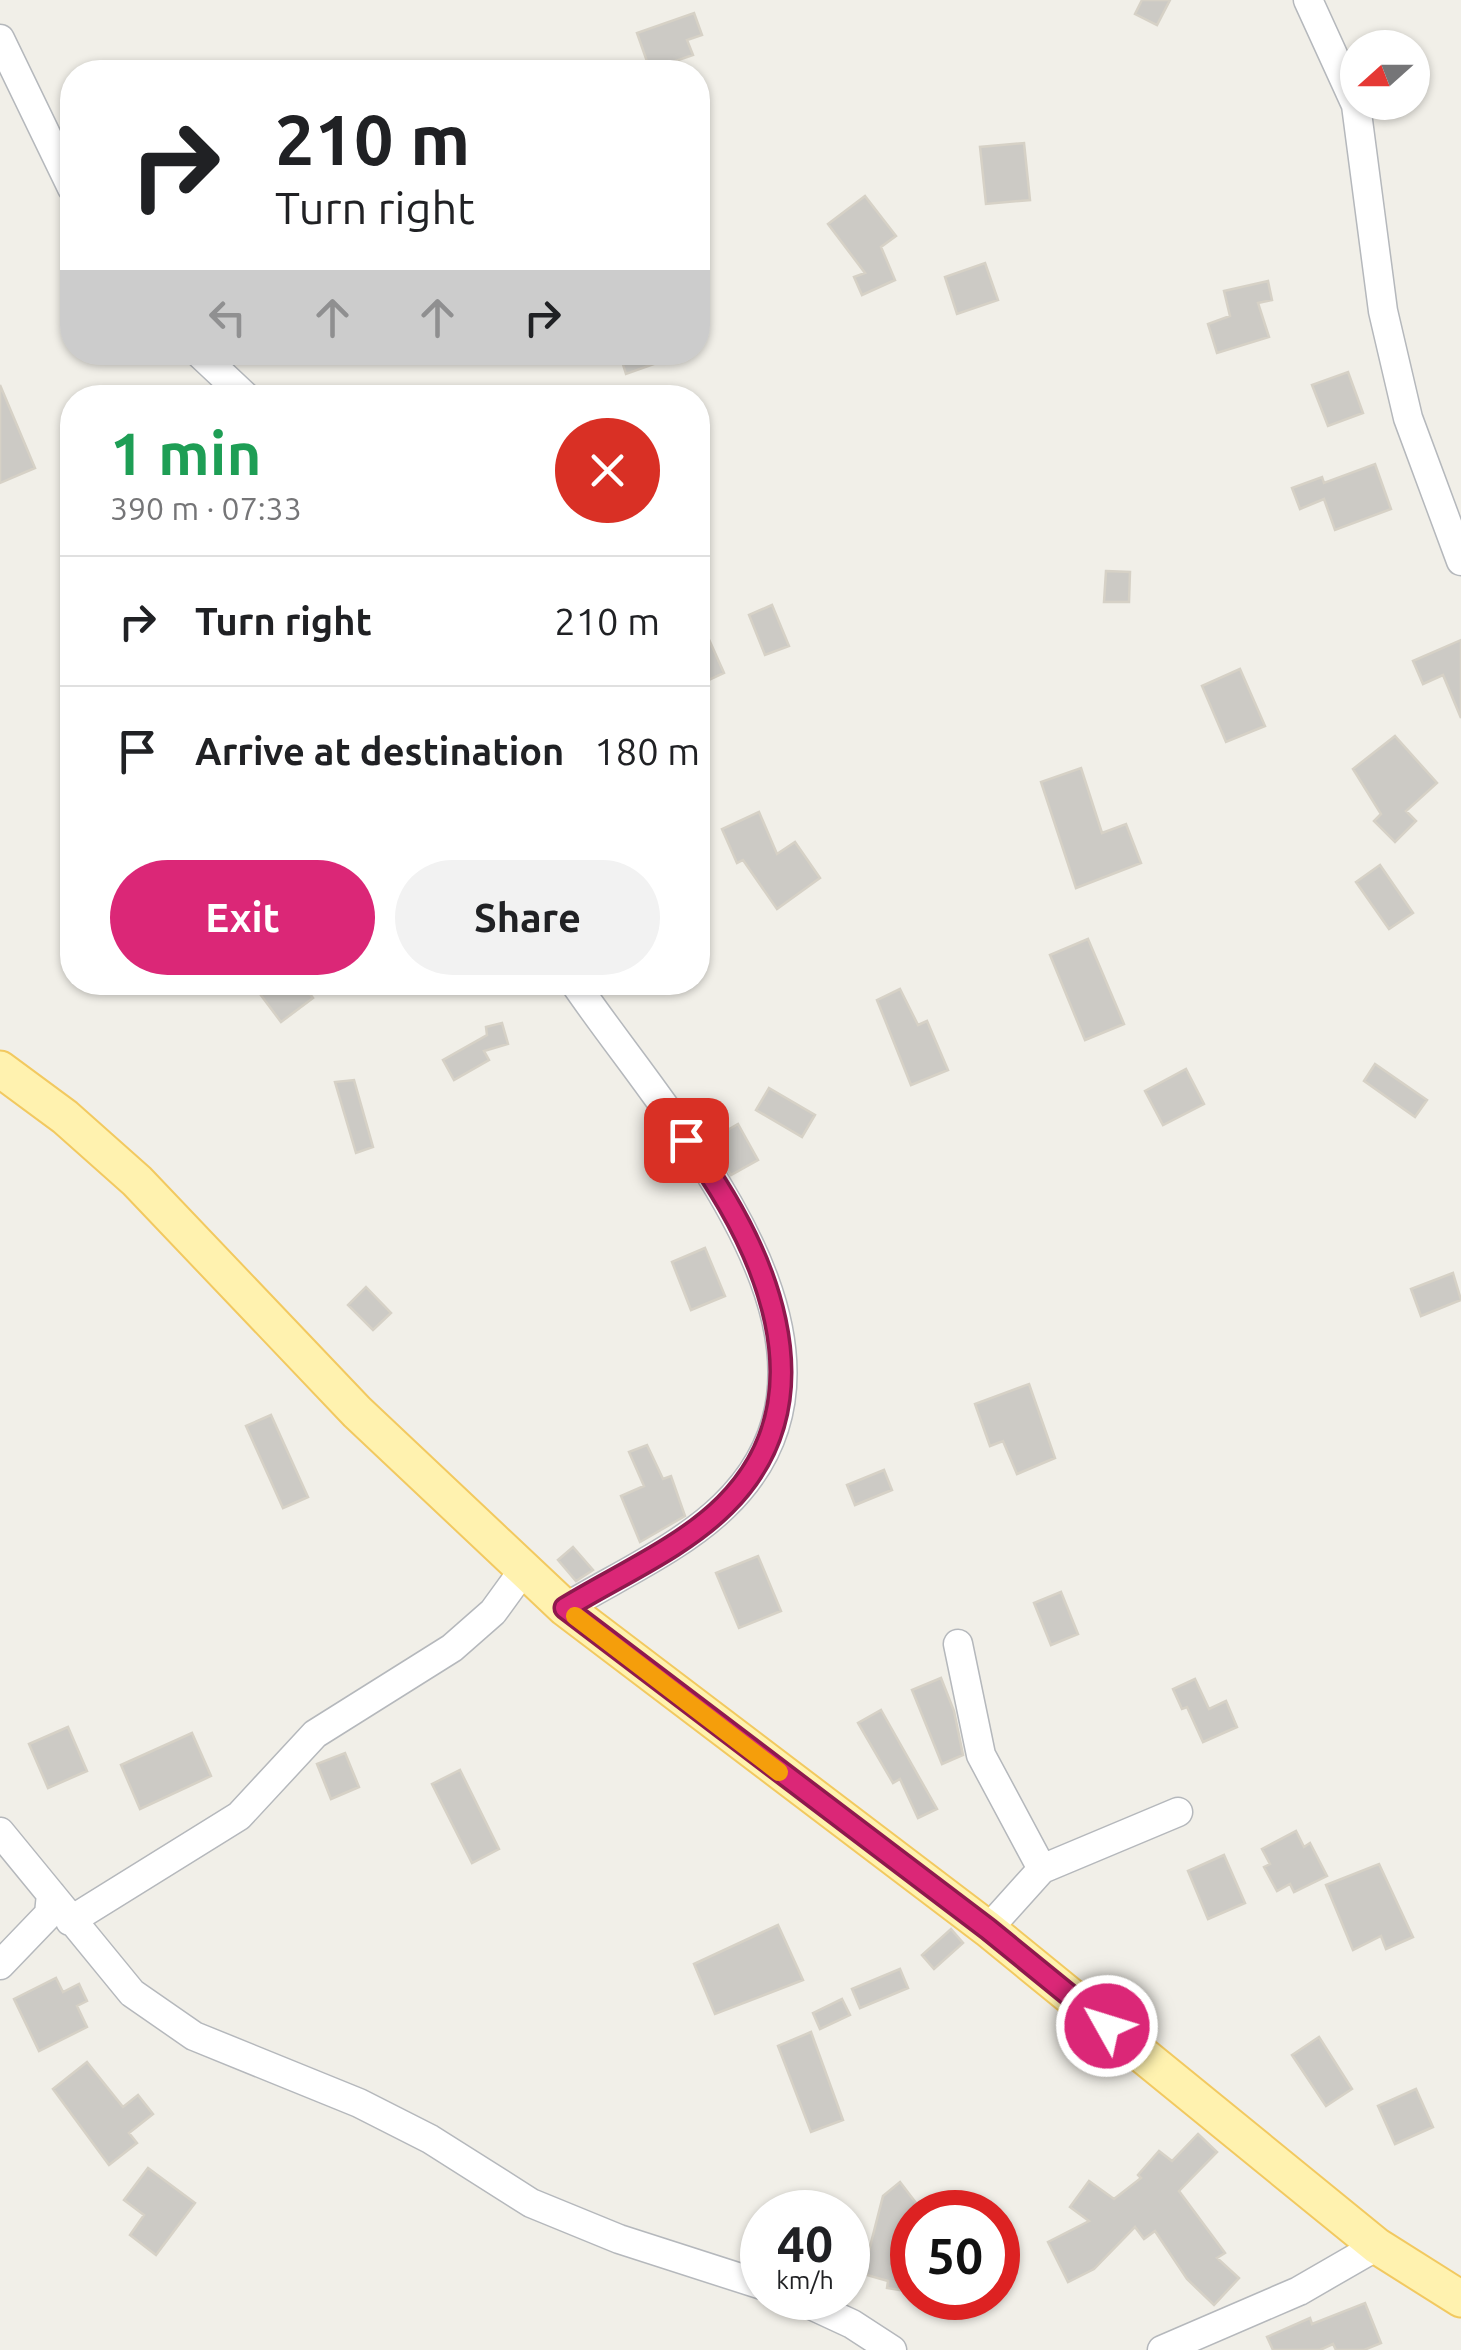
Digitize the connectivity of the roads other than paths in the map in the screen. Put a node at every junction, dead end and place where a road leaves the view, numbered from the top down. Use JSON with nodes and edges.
{"nodes":[{"id":1,"x":1308,"y":0,"type":"edge"},
{"id":2,"x":0,"y":39,"type":"edge"},
{"id":3,"x":60,"y":163,"type":"edge"},
{"id":4,"x":212,"y":365,"type":"edge"},
{"id":5,"x":232,"y":385,"type":"edge"},
{"id":6,"x":1461,"y":560,"type":"edge"},
{"id":7,"x":583,"y":995,"type":"edge"},
{"id":8,"x":0,"y":1069,"type":"edge"},
{"id":9,"x":524,"y":1568,"type":"junction"},
{"id":10,"x":565,"y":1608,"type":"junction"},
{"id":11,"x":958,"y":1644,"type":"dead end"},
{"id":12,"x":1178,"y":1812,"type":"dead end"},
{"id":13,"x":0,"y":1832,"type":"edge"},
{"id":14,"x":1042,"y":1869,"type":"junction"},
{"id":15,"x":51,"y":1894,"type":"junction"},
{"id":16,"x":70,"y":1921,"type":"junction"},
{"id":17,"x":988,"y":1929,"type":"junction"},
{"id":18,"x":0,"y":1965,"type":"edge"},
{"id":19,"x":1377,"y":2246,"type":"junction"},
{"id":20,"x":740,"y":2278,"type":"edge"},
{"id":21,"x":1461,"y":2299,"type":"edge"},
{"id":22,"x":843,"y":2320,"type":"edge"},
{"id":23,"x":892,"y":2350,"type":"edge"},
{"id":24,"x":1162,"y":2350,"type":"edge"}],
"edges":[{"from":1,"to":6,"type":"street"},
{"from":2,"to":3,"type":"street"},
{"from":4,"to":5,"type":"street"},
{"from":7,"to":10,"type":"street"},
{"from":8,"to":9,"type":"main road"},
{"from":9,"to":10,"type":"main road"},
{"from":9,"to":16,"type":"street"},
{"from":10,"to":17,"type":"main road"},
{"from":11,"to":14,"type":"street"},
{"from":12,"to":14,"type":"street"},
{"from":13,"to":15,"type":"street"},
{"from":14,"to":17,"type":"street"},
{"from":15,"to":16,"type":"street"},
{"from":15,"to":18,"type":"street"},
{"from":16,"to":20,"type":"street"},
{"from":17,"to":19,"type":"main road"},
{"from":19,"to":21,"type":"main road"},
{"from":19,"to":24,"type":"street"},
{"from":22,"to":23,"type":"street"}]}
